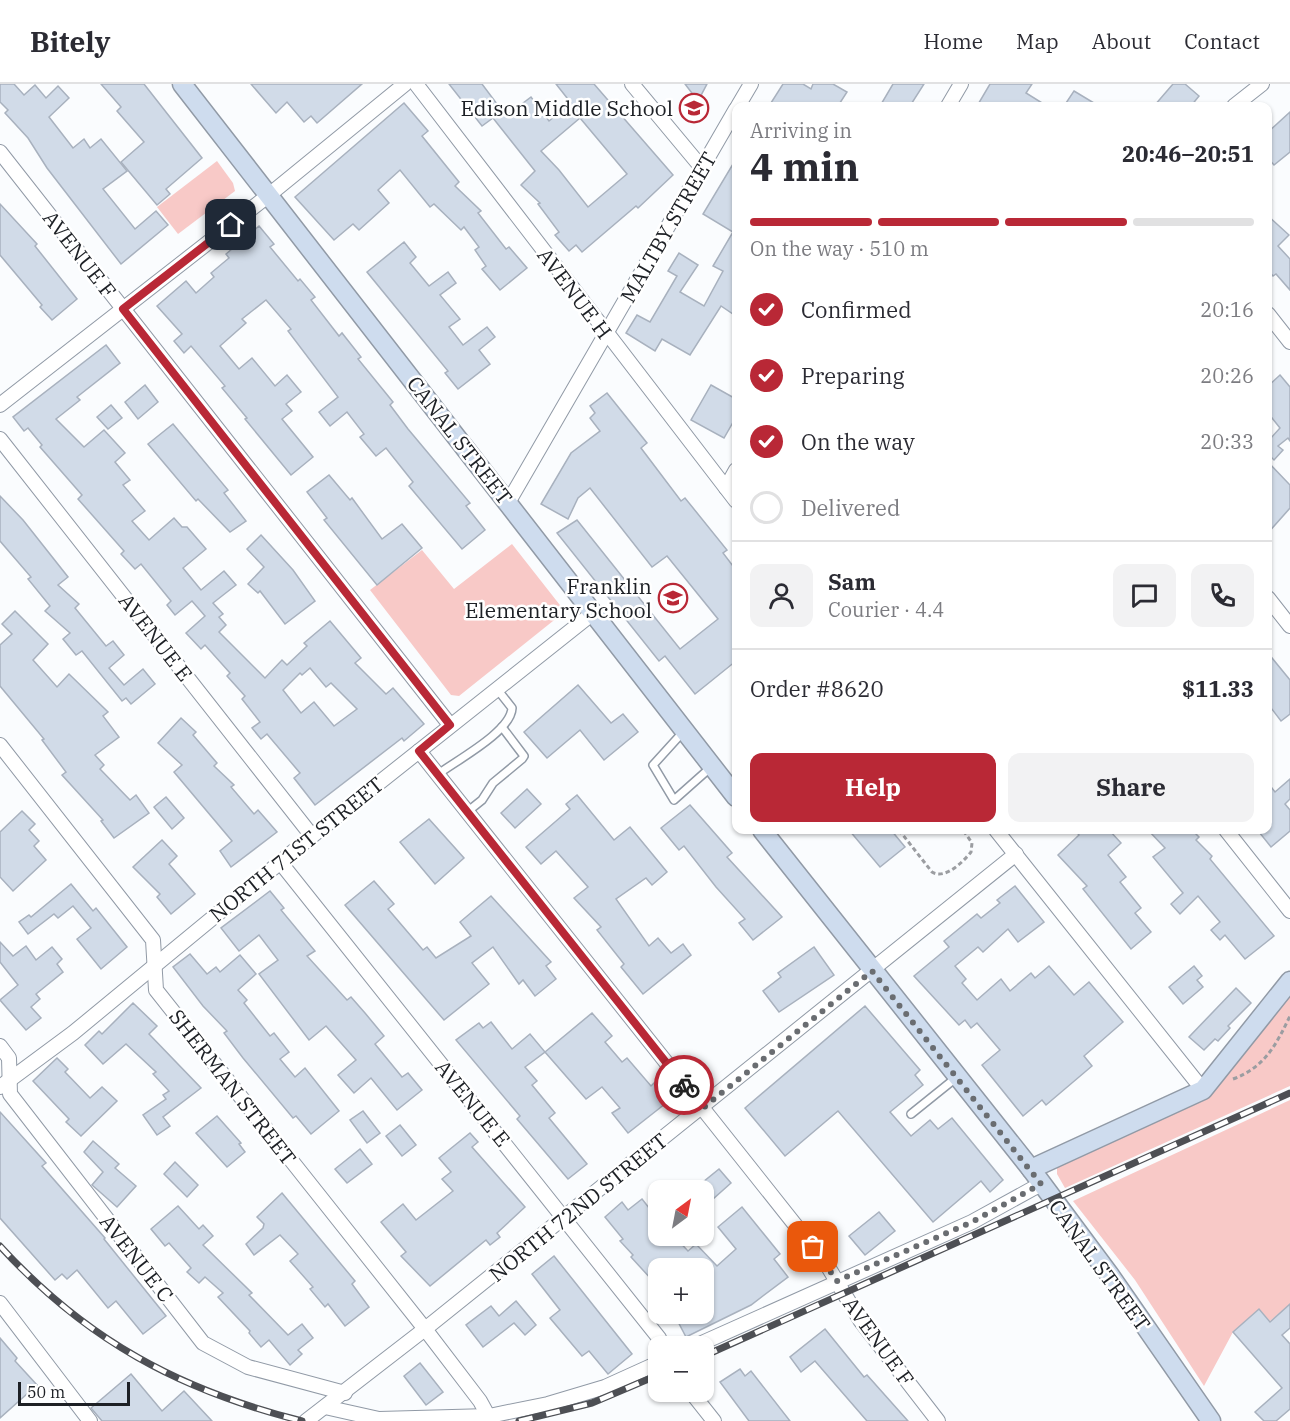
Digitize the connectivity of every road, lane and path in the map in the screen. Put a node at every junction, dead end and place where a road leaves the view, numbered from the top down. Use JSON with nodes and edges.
{"nodes":[{"id":1,"x":182,"y":84,"type":"edge"},
{"id":2,"x":405,"y":84,"type":"edge"},
{"id":3,"x":416,"y":84,"type":"edge"},
{"id":4,"x":632,"y":84,"type":"edge"},
{"id":5,"x":751,"y":84,"type":"edge"},
{"id":6,"x":961,"y":84,"type":"edge"},
{"id":7,"x":1262,"y":84,"type":"edge"},
{"id":8,"x":740,"y":102,"type":"edge"},
{"id":9,"x":950,"y":102,"type":"edge"},
{"id":10,"x":1239,"y":102,"type":"edge"},
{"id":11,"x":732,"y":117,"type":"edge"},
{"id":12,"x":0,"y":152,"type":"edge"},
{"id":13,"x":702,"y":168,"type":"junction"},
{"id":14,"x":269,"y":195,"type":"junction"},
{"id":15,"x":123,"y":309,"type":"junction"},
{"id":16,"x":1272,"y":319,"type":"edge"},
{"id":17,"x":606,"y":333,"type":"junction"},
{"id":18,"x":1290,"y":342,"type":"edge"},
{"id":19,"x":0,"y":405,"type":"edge"},
{"id":20,"x":0,"y":439,"type":"edge"},
{"id":21,"x":732,"y":477,"type":"edge"},
{"id":22,"x":726,"y":488,"type":"junction"},
{"id":23,"x":732,"y":496,"type":"edge"},
{"id":24,"x":508,"y":501,"type":"junction"},
{"id":25,"x":1272,"y":603,"type":"edge"},
{"id":26,"x":593,"y":613,"type":"junction"},
{"id":27,"x":1290,"y":626,"type":"edge"},
{"id":28,"x":497,"y":689,"type":"junction"},
{"id":29,"x":450,"y":725,"type":"junction"},
{"id":30,"x":502,"y":727,"type":"junction"},
{"id":31,"x":684,"y":730,"type":"junction"},
{"id":32,"x":0,"y":744,"type":"edge"},
{"id":33,"x":419,"y":751,"type":"junction"},
{"id":34,"x":712,"y":766,"type":"junction"},
{"id":35,"x":437,"y":775,"type":"junction"},
{"id":36,"x":732,"y":792,"type":"edge"},
{"id":37,"x":466,"y":812,"type":"junction"},
{"id":38,"x":765,"y":834,"type":"edge"},
{"id":39,"x":902,"y":834,"type":"edge"},
{"id":40,"x":966,"y":834,"type":"edge"},
{"id":41,"x":999,"y":834,"type":"edge"},
{"id":42,"x":1229,"y":834,"type":"edge"},
{"id":43,"x":312,"y":836,"type":"junction"},
{"id":44,"x":1016,"y":854,"type":"junction"},
{"id":45,"x":280,"y":862,"type":"junction"},
{"id":46,"x":1290,"y":911,"type":"edge"},
{"id":47,"x":154,"y":963,"type":"junction"},
{"id":48,"x":872,"y":971,"type":"junction"},
{"id":49,"x":1290,"y":981,"type":"edge"},
{"id":50,"x":1290,"y":1016,"type":"edge"},
{"id":51,"x":0,"y":1046,"type":"edge"},
{"id":52,"x":1218,"y":1073,"type":"junction"},
{"id":53,"x":957,"y":1077,"type":"junction"},
{"id":54,"x":4,"y":1084,"type":"edge"},
{"id":55,"x":1203,"y":1090,"type":"junction"},
{"id":56,"x":703,"y":1108,"type":"junction"},
{"id":57,"x":911,"y":1114,"type":"dead end"},
{"id":58,"x":1031,"y":1169,"type":"junction"},
{"id":59,"x":1041,"y":1184,"type":"junction"},
{"id":60,"x":564,"y":1217,"type":"junction"},
{"id":61,"x":837,"y":1281,"type":"junction"},
{"id":62,"x":0,"y":1303,"type":"edge"},
{"id":63,"x":425,"y":1329,"type":"junction"},
{"id":64,"x":655,"y":1336,"type":"edge"},
{"id":65,"x":714,"y":1337,"type":"edge"},
{"id":66,"x":648,"y":1368,"type":"edge"},
{"id":67,"x":345,"y":1393,"type":"junction"},
{"id":68,"x":699,"y":1402,"type":"edge"},
{"id":69,"x":325,"y":1407,"type":"junction"},
{"id":70,"x":490,"y":1419,"type":"edge"},
{"id":71,"x":90,"y":1421,"type":"edge"},
{"id":72,"x":306,"y":1421,"type":"edge"},
{"id":73,"x":714,"y":1421,"type":"edge"},
{"id":74,"x":938,"y":1421,"type":"edge"},
{"id":75,"x":1211,"y":1421,"type":"edge"}],
"edges":[{"from":1,"to":14,"type":"street","name":"CANAL STREET"},
{"from":2,"to":14,"type":"street"},
{"from":3,"to":17,"type":"street","name":"AVENUE H"},
{"from":4,"to":13,"type":"street"},
{"from":5,"to":8,"type":"street","name":"MALTBY STREET"},
{"from":6,"to":9,"type":"street"},
{"from":7,"to":10,"type":"street"},
{"from":11,"to":13,"type":"street","name":"MALTBY STREET"},
{"from":12,"to":15,"type":"street","name":"AVENUE F"},
{"from":13,"to":17,"type":"street","name":"MALTBY STREET"},
{"from":14,"to":15,"type":"street"},
{"from":14,"to":24,"type":"street","name":"CANAL STREET"},
{"from":15,"to":19,"type":"street"},
{"from":15,"to":29,"type":"street","name":"AVENUE F"},
{"from":16,"to":18,"type":"street"},
{"from":17,"to":22,"type":"street","name":"AVENUE H"},
{"from":17,"to":24,"type":"street","name":"MALTBY STREET"},
{"from":20,"to":43,"type":"street","name":"AVENUE E"},
{"from":21,"to":22,"type":"street"},
{"from":22,"to":23,"type":"street","name":"AVENUE H"},
{"from":24,"to":26,"type":"street","name":"CANAL STREET"},
{"from":25,"to":27,"type":"street"},
{"from":26,"to":28,"type":"street","name":"NORTH 71ST STREET"},
{"from":26,"to":31,"type":"street","name":"CANAL STREET"},
{"from":28,"to":29,"type":"street","name":"NORTH 71ST STREET"},
{"from":28,"to":30,"type":"lane"},
{"from":29,"to":33,"type":"street","name":"NORTH 71ST STREET"},
{"from":30,"to":35,"type":"lane"},
{"from":30,"to":37,"type":"lane"},
{"from":31,"to":34,"type":"street","name":"CANAL STREET"},
{"from":31,"to":34,"type":"lane"},
{"from":32,"to":47,"type":"street","name":"SHERMAN STREET"},
{"from":33,"to":35,"type":"street","name":"AVENUE F"},
{"from":33,"to":43,"type":"street","name":"NORTH 71ST STREET"},
{"from":34,"to":36,"type":"street","name":"CANAL STREET"},
{"from":35,"to":37,"type":"street","name":"AVENUE F"},
{"from":37,"to":56,"type":"street","name":"AVENUE F"},
{"from":38,"to":48,"type":"street","name":"CANAL STREET"},
{"from":39,"to":40,"type":"path"},
{"from":41,"to":44,"type":"street"},
{"from":42,"to":46,"type":"street"},
{"from":43,"to":45,"type":"street","name":"NORTH 71ST STREET"},
{"from":44,"to":48,"type":"street","name":"NORTH 72ND STREET"},
{"from":44,"to":55,"type":"street"},
{"from":45,"to":47,"type":"street","name":"NORTH 71ST STREET"},
{"from":45,"to":60,"type":"street","name":"AVENUE E"},
{"from":47,"to":54,"type":"street","name":"NORTH 71ST STREET"},
{"from":47,"to":63,"type":"street","name":"SHERMAN STREET"},
{"from":48,"to":53,"type":"street","name":"CANAL STREET"},
{"from":48,"to":56,"type":"street","name":"NORTH 72ND STREET"},
{"from":49,"to":52,"type":"street"},
{"from":50,"to":52,"type":"path"},
{"from":51,"to":54,"type":"street","name":"AVENUE C"},
{"from":52,"to":55,"type":"street"},
{"from":53,"to":57,"type":"lane"},
{"from":53,"to":58,"type":"street","name":"CANAL STREET"},
{"from":54,"to":67,"type":"street","name":"AVENUE C"},
{"from":55,"to":58,"type":"street"},
{"from":56,"to":60,"type":"street","name":"NORTH 72ND STREET"},
{"from":56,"to":61,"type":"street","name":"AVENUE F"},
{"from":58,"to":59,"type":"street","name":"CANAL STREET"},
{"from":59,"to":61,"type":"street"},
{"from":59,"to":75,"type":"street","name":"CANAL STREET"},
{"from":60,"to":63,"type":"street","name":"NORTH 72ND STREET"},
{"from":60,"to":64,"type":"street","name":"AVENUE E"},
{"from":61,"to":65,"type":"street"},
{"from":61,"to":74,"type":"street","name":"AVENUE F"},
{"from":62,"to":71,"type":"street"},
{"from":63,"to":67,"type":"street","name":"NORTH 72ND STREET"},
{"from":63,"to":70,"type":"street","name":"SHERMAN STREET"},
{"from":66,"to":70,"type":"street"},
{"from":67,"to":69,"type":"street","name":"NORTH 72ND STREET"},
{"from":68,"to":73,"type":"street"},
{"from":69,"to":70,"type":"street"},
{"from":69,"to":72,"type":"street","name":"NORTH 72ND STREET"}]}
